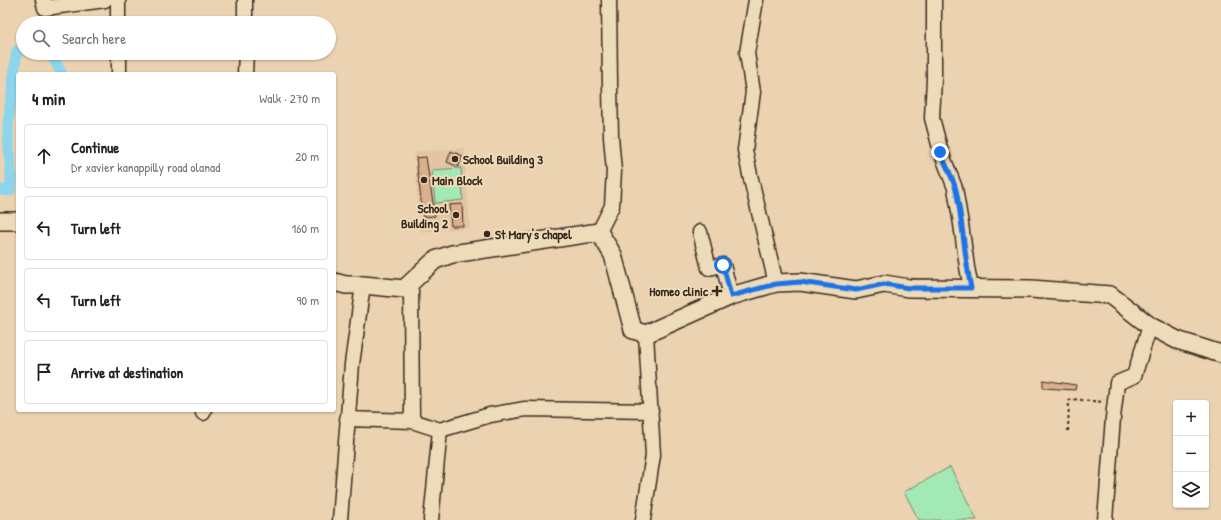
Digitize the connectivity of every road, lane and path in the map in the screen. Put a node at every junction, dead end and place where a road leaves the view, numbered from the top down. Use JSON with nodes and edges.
{"nodes":[{"id":1,"x":43,"y":0,"type":"edge"},
{"id":2,"x":105,"y":0,"type":"edge"},
{"id":3,"x":118,"y":0,"type":"edge"},
{"id":4,"x":245,"y":0,"type":"edge"},
{"id":5,"x":609,"y":0,"type":"edge"},
{"id":6,"x":756,"y":0,"type":"edge"},
{"id":7,"x":934,"y":0,"type":"edge"},
{"id":8,"x":118,"y":16,"type":"edge"},
{"id":9,"x":245,"y":16,"type":"edge"},
{"id":10,"x":118,"y":60,"type":"edge"},
{"id":11,"x":246,"y":60,"type":"edge"},
{"id":12,"x":119,"y":72,"type":"edge"},
{"id":13,"x":245,"y":72,"type":"edge"},
{"id":14,"x":0,"y":221,"type":"edge"},
{"id":15,"x":16,"y":221,"type":"edge"},
{"id":16,"x":599,"y":232,"type":"junction"},
{"id":17,"x":700,"y":232,"type":"dead end"},
{"id":18,"x":336,"y":282,"type":"edge"},
{"id":19,"x":363,"y":284,"type":"junction"},
{"id":20,"x":776,"y":284,"type":"junction"},
{"id":21,"x":971,"y":288,"type":"junction"},
{"id":22,"x":404,"y":289,"type":"junction"},
{"id":23,"x":731,"y":296,"type":"junction"},
{"id":24,"x":1150,"y":326,"type":"junction"},
{"id":25,"x":646,"y":334,"type":"junction"},
{"id":26,"x":1221,"y":354,"type":"edge"},
{"id":27,"x":1114,"y":403,"type":"junction"},
{"id":28,"x":651,"y":411,"type":"junction"},
{"id":29,"x":347,"y":419,"type":"junction"},
{"id":30,"x":412,"y":421,"type":"junction"},
{"id":31,"x":440,"y":430,"type":"junction"},
{"id":32,"x":1068,"y":431,"type":"dead end"},
{"id":33,"x":340,"y":520,"type":"edge"},
{"id":34,"x":431,"y":520,"type":"edge"},
{"id":35,"x":643,"y":520,"type":"edge"},
{"id":36,"x":1105,"y":520,"type":"edge"}],
"edges":[{"from":1,"to":2,"type":"street"},
{"from":3,"to":8,"type":"street"},
{"from":4,"to":9,"type":"street"},
{"from":5,"to":16,"type":"street"},
{"from":6,"to":20,"type":"street"},
{"from":7,"to":21,"type":"street"},
{"from":10,"to":12,"type":"street"},
{"from":11,"to":13,"type":"street"},
{"from":14,"to":15,"type":"main road"},
{"from":16,"to":22,"type":"main road"},
{"from":16,"to":25,"type":"main road"},
{"from":17,"to":23,"type":"street"},
{"from":18,"to":19,"type":"main road"},
{"from":19,"to":22,"type":"main road"},
{"from":19,"to":29,"type":"street"},
{"from":20,"to":21,"type":"main road"},
{"from":20,"to":23,"type":"main road"},
{"from":21,"to":24,"type":"main road"},
{"from":22,"to":30,"type":"street"},
{"from":23,"to":25,"type":"main road"},
{"from":24,"to":26,"type":"main road"},
{"from":24,"to":27,"type":"street"},
{"from":25,"to":28,"type":"street"},
{"from":27,"to":32,"type":"path"},
{"from":27,"to":36,"type":"street"},
{"from":28,"to":31,"type":"street"},
{"from":28,"to":35,"type":"street"},
{"from":29,"to":30,"type":"street"},
{"from":29,"to":33,"type":"street"},
{"from":30,"to":31,"type":"street"},
{"from":31,"to":34,"type":"street"}]}
